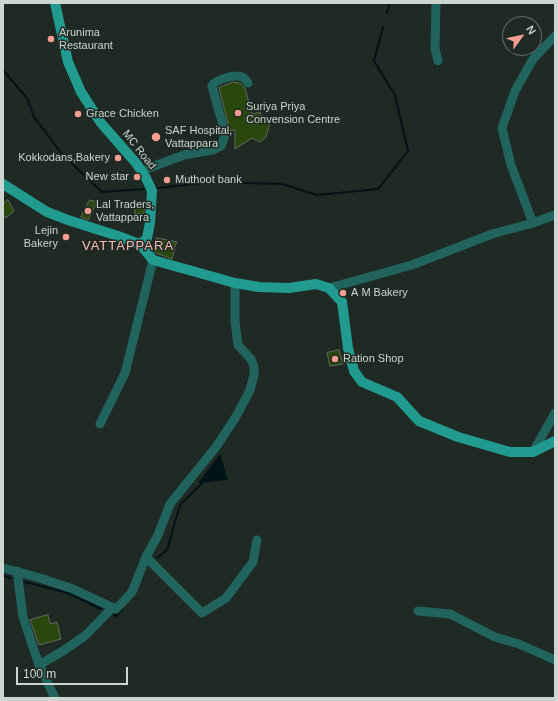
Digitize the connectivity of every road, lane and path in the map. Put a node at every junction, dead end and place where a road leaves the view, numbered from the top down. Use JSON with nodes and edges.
{"nodes":[{"id":1,"x":55,"y":3,"type":"edge"},
{"id":2,"x":436,"y":3,"type":"edge"},
{"id":3,"x":555,"y":36,"type":"edge"},
{"id":4,"x":438,"y":61,"type":"dead end"},
{"id":5,"x":248,"y":84,"type":"dead end"},
{"id":6,"x":141,"y":171,"type":"junction"},
{"id":7,"x":3,"y":184,"type":"edge"},
{"id":8,"x":555,"y":215,"type":"edge"},
{"id":9,"x":533,"y":223,"type":"junction"},
{"id":10,"x":139,"y":243,"type":"junction"},
{"id":11,"x":153,"y":260,"type":"junction"},
{"id":12,"x":235,"y":283,"type":"junction"},
{"id":13,"x":329,"y":288,"type":"junction"},
{"id":14,"x":555,"y":413,"type":"edge"},
{"id":15,"x":100,"y":424,"type":"dead end"},
{"id":16,"x":555,"y":441,"type":"edge"},
{"id":17,"x":533,"y":452,"type":"junction"},
{"id":18,"x":257,"y":540,"type":"dead end"},
{"id":19,"x":146,"y":557,"type":"junction"},
{"id":20,"x":3,"y":568,"type":"edge"},
{"id":21,"x":17,"y":571,"type":"junction"},
{"id":22,"x":112,"y":608,"type":"junction"},
{"id":23,"x":418,"y":611,"type":"dead end"},
{"id":24,"x":555,"y":660,"type":"edge"},
{"id":25,"x":39,"y":665,"type":"junction"},
{"id":26,"x":55,"y":698,"type":"edge"}],
"edges":[{"from":1,"to":6,"type":"main road","name":"MC Road"},
{"from":2,"to":4,"type":"street"},
{"from":3,"to":9,"type":"street"},
{"from":5,"to":6,"type":"street"},
{"from":6,"to":10,"type":"main road","name":"MC Road"},
{"from":7,"to":10,"type":"main road"},
{"from":8,"to":9,"type":"street"},
{"from":9,"to":13,"type":"street"},
{"from":10,"to":11,"type":"main road"},
{"from":11,"to":12,"type":"main road"},
{"from":11,"to":15,"type":"street"},
{"from":12,"to":13,"type":"main road"},
{"from":12,"to":19,"type":"street"},
{"from":13,"to":17,"type":"main road"},
{"from":14,"to":17,"type":"street"},
{"from":16,"to":17,"type":"main road"},
{"from":18,"to":19,"type":"street"},
{"from":19,"to":22,"type":"street"},
{"from":20,"to":21,"type":"street"},
{"from":21,"to":22,"type":"street"},
{"from":21,"to":25,"type":"street"},
{"from":22,"to":25,"type":"street"},
{"from":23,"to":24,"type":"street"},
{"from":25,"to":26,"type":"street"}]}
